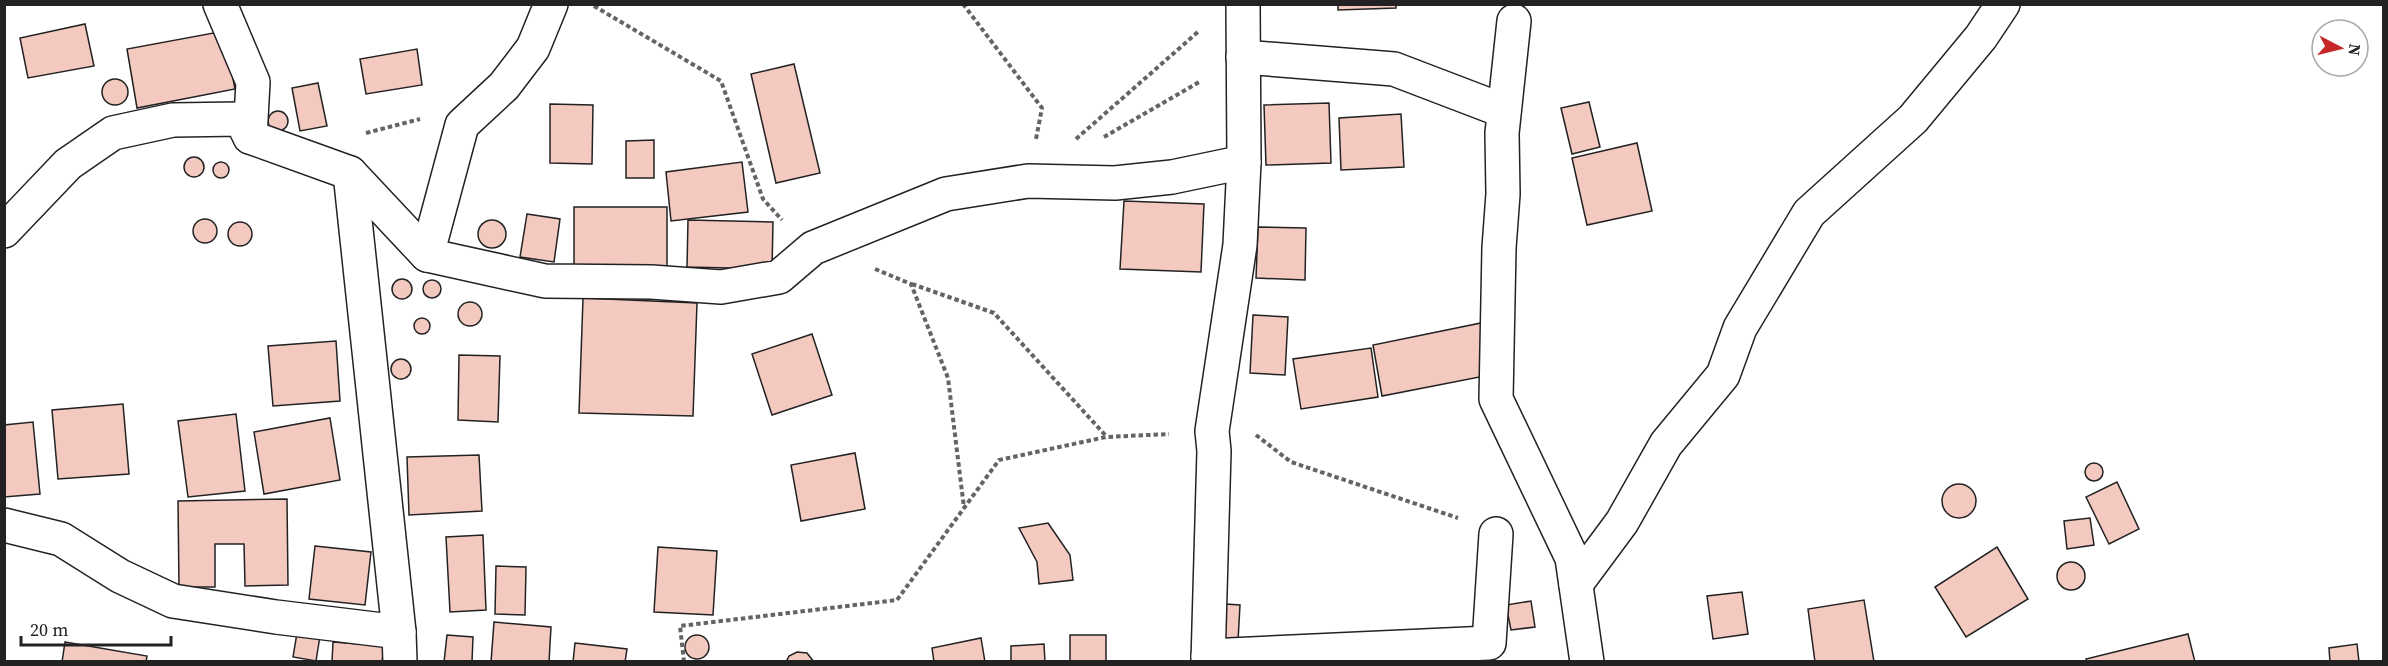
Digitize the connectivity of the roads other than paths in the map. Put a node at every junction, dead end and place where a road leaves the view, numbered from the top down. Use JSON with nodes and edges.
{"nodes":[{"id":1,"x":220,"y":4,"type":"edge"},
{"id":2,"x":551,"y":4,"type":"edge"},
{"id":3,"x":1243,"y":4,"type":"edge"},
{"id":4,"x":2003,"y":4,"type":"edge"},
{"id":5,"x":1514,"y":21,"type":"dead end"},
{"id":6,"x":1243,"y":57,"type":"junction"},
{"id":7,"x":1504,"y":111,"type":"junction"},
{"id":8,"x":250,"y":137,"type":"junction"},
{"id":9,"x":1244,"y":162,"type":"junction"},
{"id":10,"x":350,"y":173,"type":"junction"},
{"id":11,"x":4,"y":231,"type":"edge"},
{"id":12,"x":427,"y":255,"type":"junction"},
{"id":13,"x":4,"y":525,"type":"edge"},
{"id":14,"x":1496,"y":534,"type":"road end"},
{"id":15,"x":1576,"y":584,"type":"junction"},
{"id":16,"x":399,"y":647,"type":"edge"},
{"id":17,"x":1208,"y":659,"type":"edge"},
{"id":18,"x":1587,"y":662,"type":"edge"}],
"edges":[{"from":1,"to":8,"type":"street"},
{"from":2,"to":12,"type":"street"},
{"from":3,"to":6,"type":"street"},
{"from":4,"to":15,"type":"street"},
{"from":5,"to":7,"type":"street"},
{"from":6,"to":7,"type":"street"},
{"from":6,"to":9,"type":"street"},
{"from":7,"to":15,"type":"street"},
{"from":8,"to":10,"type":"street"},
{"from":8,"to":11,"type":"street"},
{"from":9,"to":12,"type":"street"},
{"from":9,"to":17,"type":"street"},
{"from":10,"to":12,"type":"street"},
{"from":10,"to":16,"type":"street"},
{"from":13,"to":16,"type":"street"},
{"from":14,"to":17,"type":"street"},
{"from":15,"to":18,"type":"street"}]}
